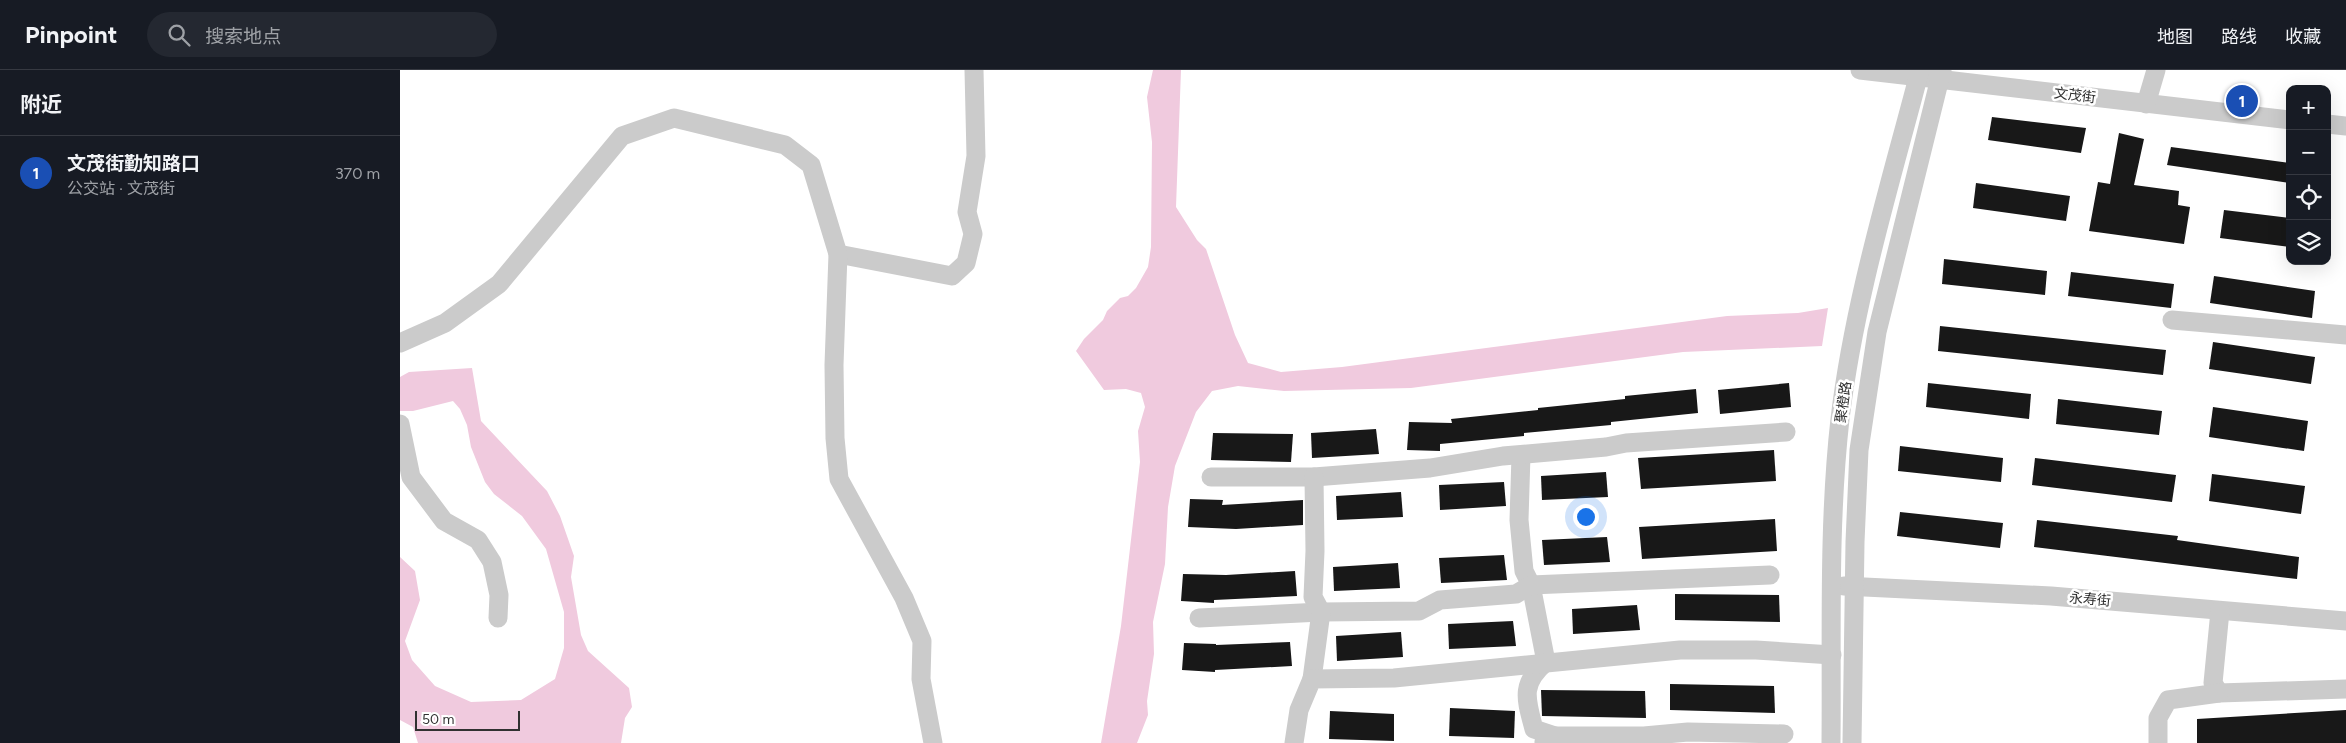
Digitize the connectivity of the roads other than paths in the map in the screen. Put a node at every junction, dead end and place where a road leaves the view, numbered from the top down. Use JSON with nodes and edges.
{"nodes":[{"id":1,"x":974,"y":70,"type":"edge"},
{"id":2,"x":1860,"y":70,"type":"edge"},
{"id":3,"x":2156,"y":70,"type":"edge"},
{"id":4,"x":1919,"y":73,"type":"edge"},
{"id":5,"x":1941,"y":75,"type":"edge"},
{"id":6,"x":2146,"y":104,"type":"junction"},
{"id":7,"x":2286,"y":120,"type":"edge"},
{"id":8,"x":2331,"y":124,"type":"edge"},
{"id":9,"x":2346,"y":126,"type":"edge"},
{"id":10,"x":838,"y":254,"type":"junction"},
{"id":11,"x":2172,"y":320,"type":"dead end"},
{"id":12,"x":2346,"y":335,"type":"edge"},
{"id":13,"x":400,"y":343,"type":"edge"},
{"id":14,"x":400,"y":424,"type":"edge"},
{"id":15,"x":1786,"y":432,"type":"dead end"},
{"id":16,"x":1521,"y":455,"type":"junction"},
{"id":17,"x":1314,"y":477,"type":"junction"},
{"id":18,"x":1211,"y":478,"type":"dead end"},
{"id":19,"x":1770,"y":575,"type":"dead end"},
{"id":20,"x":1531,"y":585,"type":"junction"},
{"id":21,"x":1833,"y":586,"type":"junction"},
{"id":22,"x":1854,"y":586,"type":"junction"},
{"id":23,"x":2220,"y":610,"type":"junction"},
{"id":24,"x":1321,"y":612,"type":"junction"},
{"id":25,"x":498,"y":618,"type":"dead end"},
{"id":26,"x":1199,"y":618,"type":"dead end"},
{"id":27,"x":2346,"y":621,"type":"edge"},
{"id":28,"x":1832,"y":655,"type":"junction"},
{"id":29,"x":1546,"y":662,"type":"junction"},
{"id":30,"x":1312,"y":679,"type":"junction"},
{"id":31,"x":2346,"y":688,"type":"edge"},
{"id":32,"x":2219,"y":693,"type":"junction"},
{"id":33,"x":1784,"y":734,"type":"dead end"},
{"id":34,"x":1549,"y":740,"type":"edge"},
{"id":35,"x":933,"y":743,"type":"edge"},
{"id":36,"x":1294,"y":743,"type":"edge"},
{"id":37,"x":1831,"y":743,"type":"edge"},
{"id":38,"x":1852,"y":743,"type":"edge"},
{"id":39,"x":2158,"y":743,"type":"edge"}],
"edges":[{"from":1,"to":10,"type":"street"},
{"from":2,"to":4,"type":"street","name":"文茂街"},
{"from":3,"to":6,"type":"street"},
{"from":4,"to":5,"type":"street","name":"文茂街"},
{"from":4,"to":21,"type":"street","name":"聚橙路"},
{"from":5,"to":6,"type":"street","name":"文茂街"},
{"from":5,"to":22,"type":"street","name":"聚橙路"},
{"from":6,"to":7,"type":"street","name":"文茂街"},
{"from":8,"to":9,"type":"street"},
{"from":10,"to":13,"type":"street"},
{"from":10,"to":35,"type":"street"},
{"from":11,"to":12,"type":"street"},
{"from":14,"to":25,"type":"street"},
{"from":15,"to":16,"type":"street"},
{"from":16,"to":17,"type":"street"},
{"from":16,"to":20,"type":"street"},
{"from":17,"to":18,"type":"street"},
{"from":17,"to":24,"type":"street"},
{"from":19,"to":20,"type":"street"},
{"from":20,"to":24,"type":"street"},
{"from":20,"to":29,"type":"street"},
{"from":21,"to":22,"type":"street","name":"永寿街"},
{"from":21,"to":28,"type":"street","name":"聚橙路"},
{"from":22,"to":23,"type":"street","name":"永寿街"},
{"from":22,"to":38,"type":"street","name":"聚橙路"},
{"from":23,"to":27,"type":"street","name":"永寿街"},
{"from":23,"to":32,"type":"street"},
{"from":24,"to":26,"type":"street"},
{"from":24,"to":30,"type":"street"},
{"from":28,"to":29,"type":"street"},
{"from":28,"to":37,"type":"street","name":"聚橙路"},
{"from":29,"to":30,"type":"street"},
{"from":29,"to":34,"type":"street"},
{"from":30,"to":36,"type":"street"},
{"from":31,"to":32,"type":"street"},
{"from":32,"to":39,"type":"street"},
{"from":33,"to":34,"type":"street"}]}
